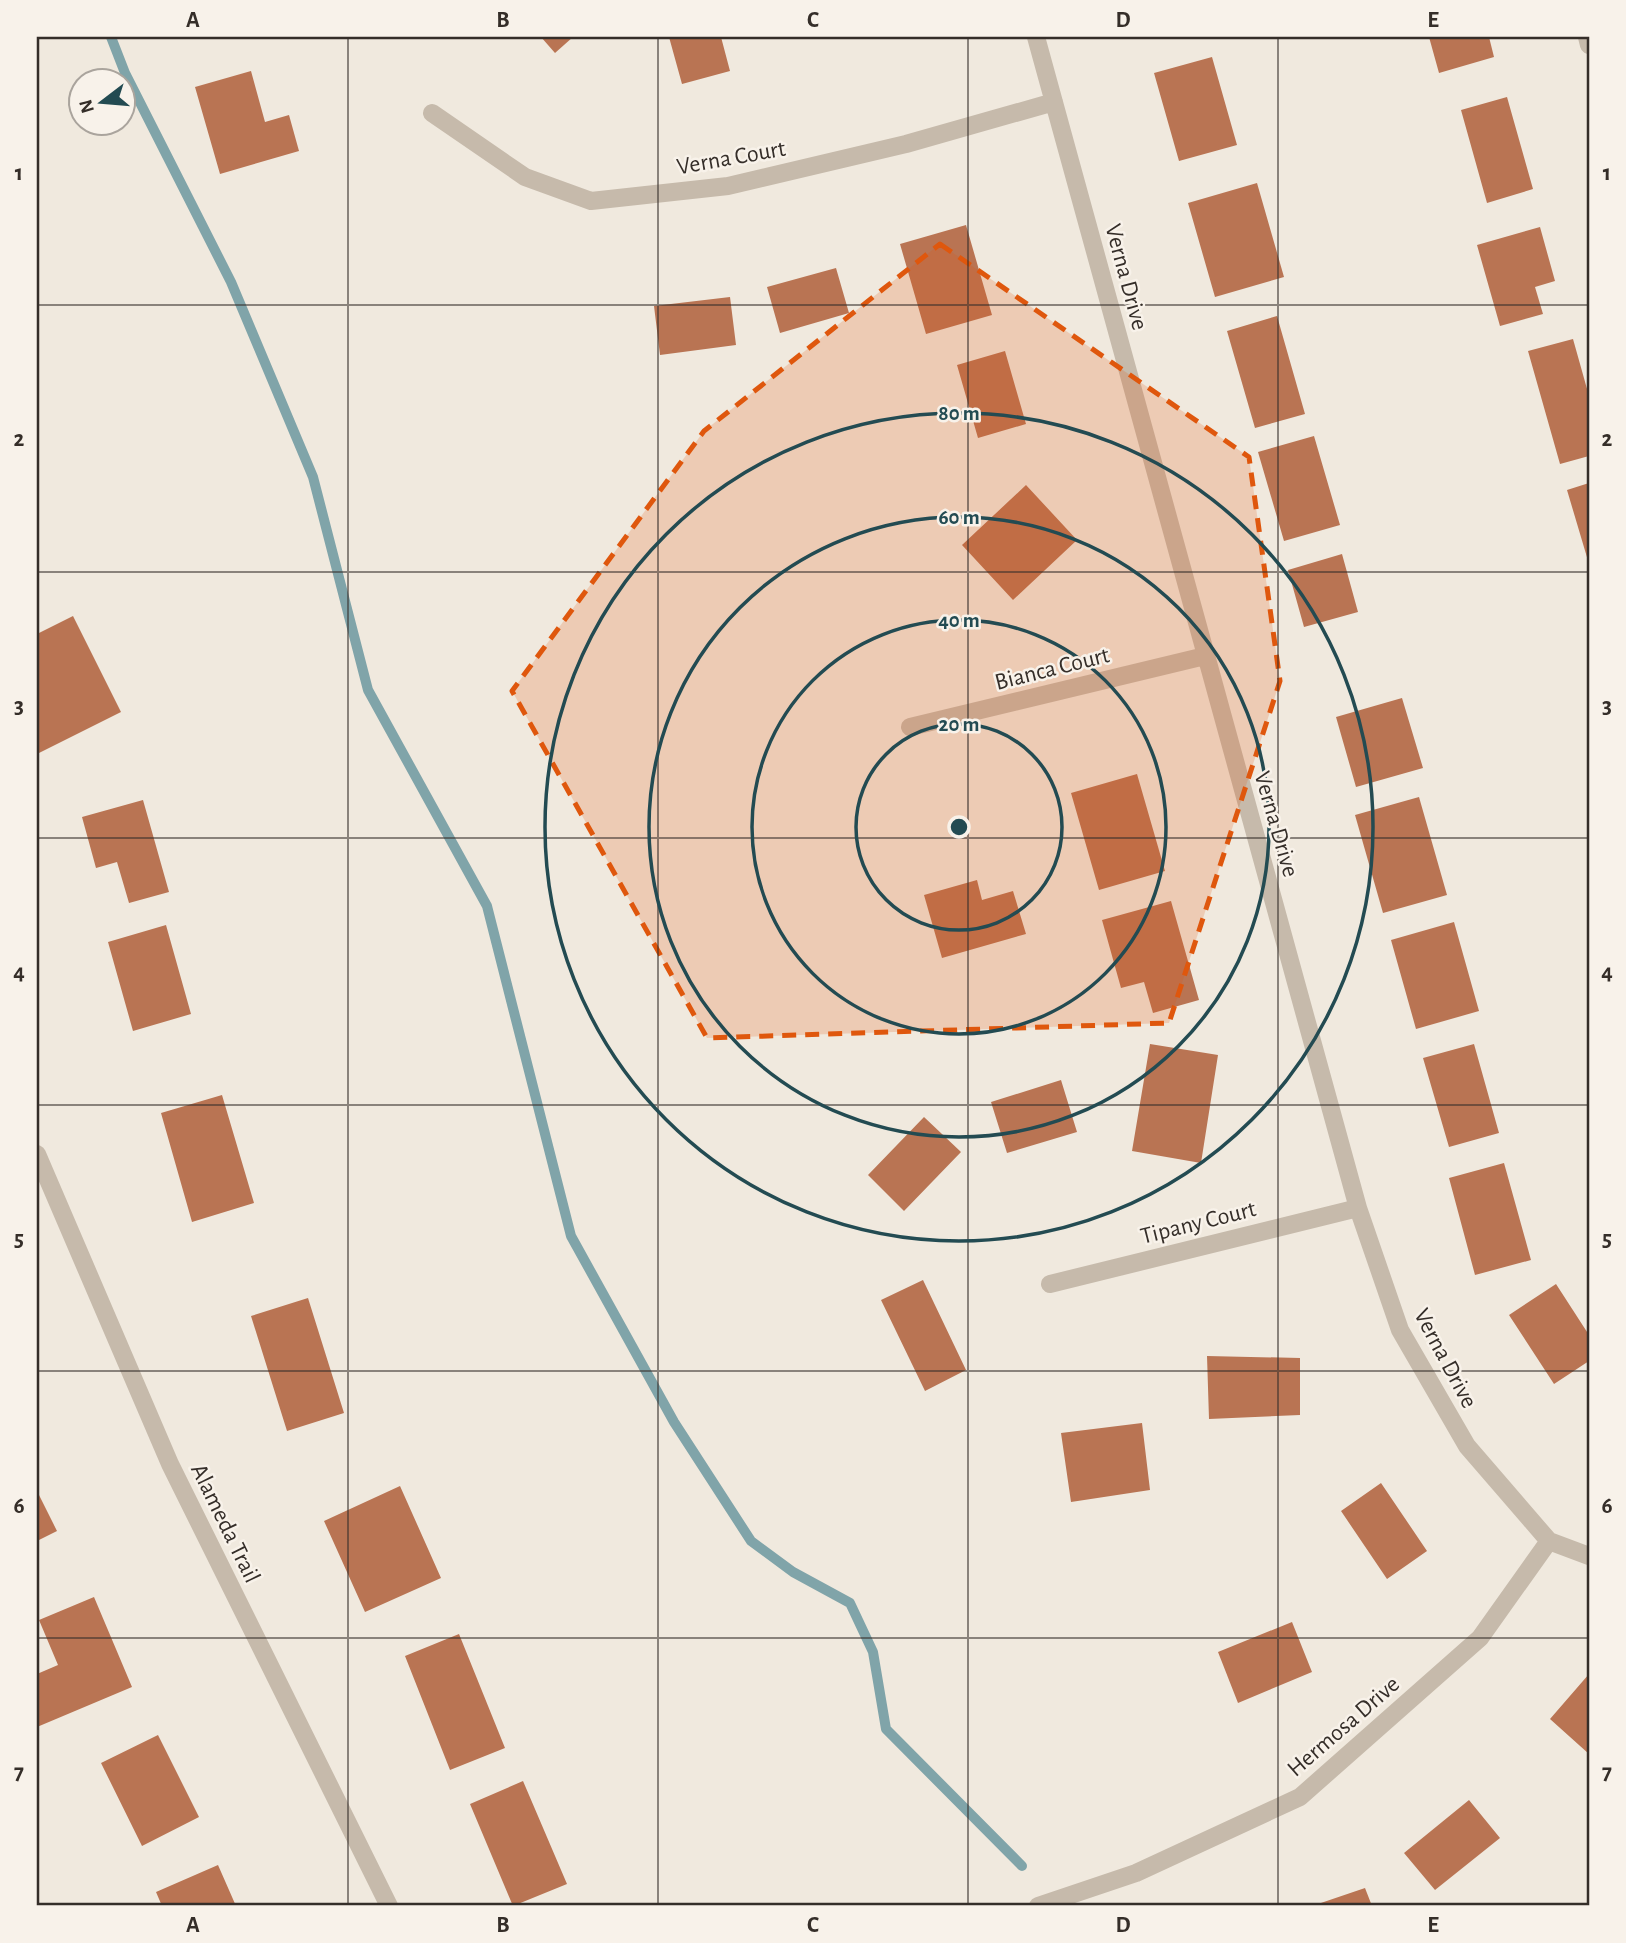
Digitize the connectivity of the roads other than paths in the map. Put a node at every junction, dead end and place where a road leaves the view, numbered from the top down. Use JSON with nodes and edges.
{"nodes":[{"id":1,"x":1036,"y":37,"type":"edge"},
{"id":2,"x":1587,"y":37,"type":"edge"},
{"id":3,"x":1589,"y":45,"type":"edge"},
{"id":4,"x":1054,"y":102,"type":"junction"},
{"id":5,"x":432,"y":113,"type":"dead end"},
{"id":6,"x":1205,"y":656,"type":"junction"},
{"id":7,"x":910,"y":727,"type":"dead end"},
{"id":8,"x":37,"y":1154,"type":"edge"},
{"id":9,"x":1358,"y":1208,"type":"junction"},
{"id":10,"x":1050,"y":1284,"type":"dead end"},
{"id":11,"x":1549,"y":1541,"type":"junction"},
{"id":12,"x":1589,"y":1556,"type":"edge"},
{"id":13,"x":389,"y":1906,"type":"edge"},
{"id":14,"x":1038,"y":1906,"type":"edge"}],
"edges":[{"from":1,"to":4,"type":"street","name":"Verna Drive"},
{"from":2,"to":3,"type":"street"},
{"from":4,"to":5,"type":"street","name":"Verna Court"},
{"from":4,"to":6,"type":"street","name":"Verna Drive"},
{"from":6,"to":7,"type":"street","name":"Bianca Court"},
{"from":6,"to":9,"type":"street","name":"Verna Drive"},
{"from":8,"to":13,"type":"street","name":"Alameda Trail"},
{"from":9,"to":10,"type":"street","name":"Tipany Court"},
{"from":9,"to":11,"type":"street","name":"Verna Drive"},
{"from":11,"to":12,"type":"street","name":"Verna Drive"},
{"from":11,"to":14,"type":"street","name":"Hermosa Drive"}]}
